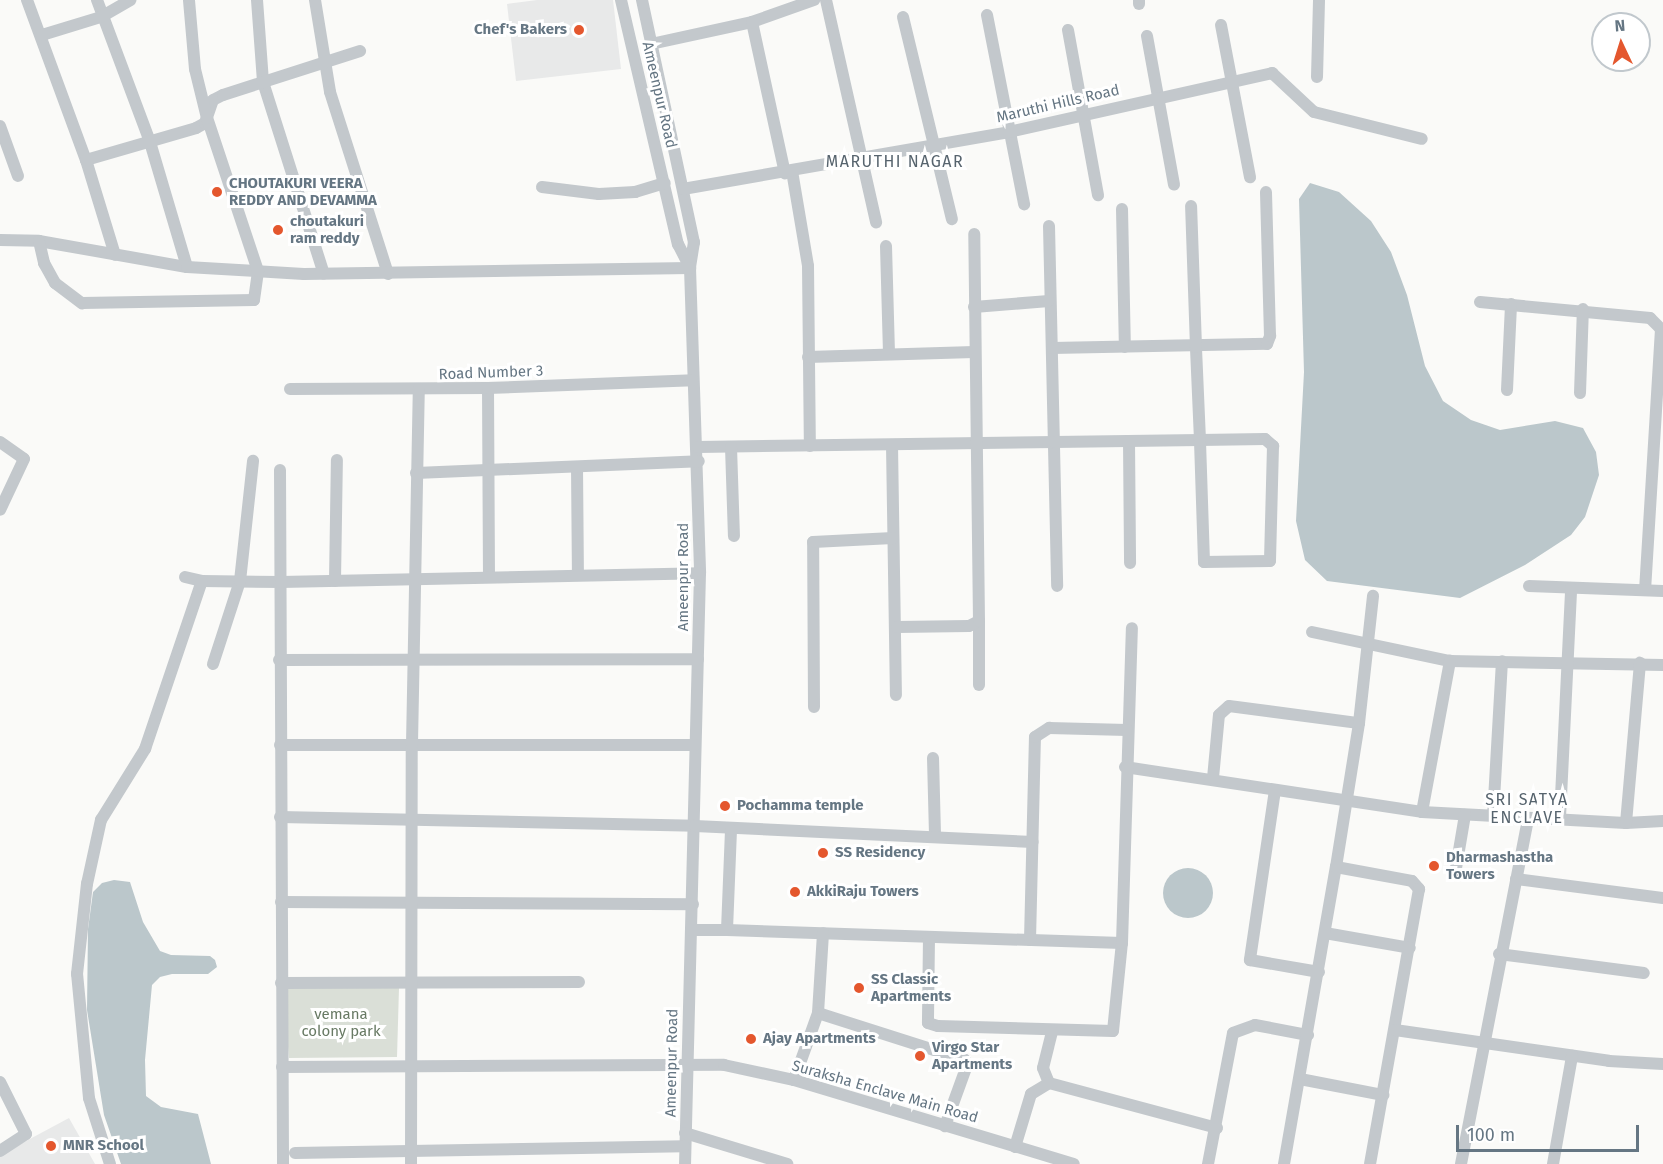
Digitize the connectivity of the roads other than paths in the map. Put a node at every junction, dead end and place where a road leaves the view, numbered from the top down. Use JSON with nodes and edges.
{"nodes":[{"id":1,"x":27,"y":0,"type":"edge"},
{"id":2,"x":97,"y":0,"type":"edge"},
{"id":3,"x":131,"y":0,"type":"edge"},
{"id":4,"x":189,"y":0,"type":"edge"},
{"id":5,"x":257,"y":0,"type":"edge"},
{"id":6,"x":315,"y":0,"type":"edge"},
{"id":7,"x":621,"y":0,"type":"edge"},
{"id":8,"x":642,"y":0,"type":"edge"},
{"id":9,"x":826,"y":0,"type":"edge"},
{"id":10,"x":1319,"y":0,"type":"edge"},
{"id":11,"x":810,"y":1,"type":"edge"},
{"id":12,"x":987,"y":15,"type":"dead end"},
{"id":13,"x":101,"y":17,"type":"junction"},
{"id":14,"x":903,"y":17,"type":"dead end"},
{"id":15,"x":752,"y":22,"type":"junction"},
{"id":16,"x":1221,"y":25,"type":"dead end"},
{"id":17,"x":1068,"y":30,"type":"dead end"},
{"id":18,"x":42,"y":35,"type":"junction"},
{"id":19,"x":1147,"y":36,"type":"dead end"},
{"id":20,"x":651,"y":44,"type":"junction"},
{"id":21,"x":360,"y":51,"type":"dead end"},
{"id":22,"x":323,"y":64,"type":"junction"},
{"id":23,"x":1317,"y":77,"type":"dead end"},
{"id":24,"x":1231,"y":79,"type":"junction"},
{"id":25,"x":263,"y":82,"type":"junction"},
{"id":26,"x":1159,"y":96,"type":"junction"},
{"id":27,"x":1085,"y":112,"type":"junction"},
{"id":28,"x":207,"y":118,"type":"junction"},
{"id":29,"x":0,"y":126,"type":"edge"},
{"id":30,"x":1009,"y":132,"type":"junction"},
{"id":31,"x":1422,"y":139,"type":"dead end"},
{"id":32,"x":150,"y":142,"type":"junction"},
{"id":33,"x":933,"y":144,"type":"junction"},
{"id":34,"x":3,"y":146,"type":"edge"},
{"id":35,"x":862,"y":158,"type":"junction"},
{"id":36,"x":86,"y":160,"type":"junction"},
{"id":37,"x":788,"y":172,"type":"junction"},
{"id":38,"x":18,"y":176,"type":"dead end"},
{"id":39,"x":1250,"y":177,"type":"dead end"},
{"id":40,"x":664,"y":183,"type":"junction"},
{"id":41,"x":1174,"y":185,"type":"dead end"},
{"id":42,"x":542,"y":187,"type":"dead end"},
{"id":43,"x":684,"y":189,"type":"junction"},
{"id":44,"x":1266,"y":192,"type":"dead end"},
{"id":45,"x":1098,"y":195,"type":"dead end"},
{"id":46,"x":1024,"y":204,"type":"dead end"},
{"id":47,"x":1191,"y":206,"type":"dead end"},
{"id":48,"x":1122,"y":209,"type":"dead end"},
{"id":49,"x":952,"y":219,"type":"dead end"},
{"id":50,"x":876,"y":222,"type":"dead end"},
{"id":51,"x":1048,"y":226,"type":"dead end"},
{"id":52,"x":974,"y":234,"type":"dead end"},
{"id":53,"x":0,"y":240,"type":"edge"},
{"id":54,"x":39,"y":242,"type":"junction"},
{"id":55,"x":886,"y":246,"type":"dead end"},
{"id":56,"x":115,"y":255,"type":"junction"},
{"id":57,"x":188,"y":267,"type":"junction"},
{"id":58,"x":690,"y":268,"type":"junction"},
{"id":59,"x":258,"y":271,"type":"junction"},
{"id":60,"x":324,"y":274,"type":"junction"},
{"id":61,"x":388,"y":274,"type":"junction"},
{"id":62,"x":1049,"y":301,"type":"junction"},
{"id":63,"x":1480,"y":302,"type":"dead end"},
{"id":64,"x":1511,"y":304,"type":"junction"},
{"id":65,"x":974,"y":307,"type":"junction"},
{"id":66,"x":1583,"y":309,"type":"junction"},
{"id":67,"x":1125,"y":347,"type":"junction"},
{"id":68,"x":1196,"y":347,"type":"junction"},
{"id":69,"x":1052,"y":348,"type":"junction"},
{"id":70,"x":974,"y":352,"type":"junction"},
{"id":71,"x":889,"y":354,"type":"junction"},
{"id":72,"x":808,"y":357,"type":"junction"},
{"id":73,"x":693,"y":380,"type":"junction"},
{"id":74,"x":488,"y":388,"type":"junction"},
{"id":75,"x":290,"y":389,"type":"dead end"},
{"id":76,"x":418,"y":389,"type":"junction"},
{"id":77,"x":1507,"y":390,"type":"dead end"},
{"id":78,"x":1580,"y":393,"type":"dead end"},
{"id":79,"x":1200,"y":440,"type":"junction"},
{"id":80,"x":1129,"y":441,"type":"junction"},
{"id":81,"x":0,"y":442,"type":"edge"},
{"id":82,"x":1055,"y":442,"type":"junction"},
{"id":83,"x":975,"y":444,"type":"junction"},
{"id":84,"x":892,"y":445,"type":"junction"},
{"id":85,"x":810,"y":446,"type":"junction"},
{"id":86,"x":698,"y":447,"type":"junction"},
{"id":87,"x":731,"y":447,"type":"junction"},
{"id":88,"x":337,"y":460,"type":"dead end"},
{"id":89,"x":253,"y":461,"type":"dead end"},
{"id":90,"x":699,"y":461,"type":"junction"},
{"id":91,"x":577,"y":466,"type":"junction"},
{"id":92,"x":280,"y":470,"type":"dead end"},
{"id":93,"x":488,"y":470,"type":"junction"},
{"id":94,"x":416,"y":473,"type":"junction"},
{"id":95,"x":0,"y":510,"type":"edge"},
{"id":96,"x":734,"y":537,"type":"dead end"},
{"id":97,"x":894,"y":538,"type":"junction"},
{"id":98,"x":1130,"y":563,"type":"dead end"},
{"id":99,"x":700,"y":573,"type":"junction"},
{"id":100,"x":578,"y":575,"type":"junction"},
{"id":101,"x":184,"y":577,"type":"dead end"},
{"id":102,"x":414,"y":577,"type":"junction"},
{"id":103,"x":489,"y":577,"type":"junction"},
{"id":104,"x":202,"y":581,"type":"junction"},
{"id":105,"x":240,"y":581,"type":"junction"},
{"id":106,"x":335,"y":581,"type":"junction"},
{"id":107,"x":281,"y":582,"type":"junction"},
{"id":108,"x":1057,"y":586,"type":"dead end"},
{"id":109,"x":1529,"y":586,"type":"dead end"},
{"id":110,"x":1571,"y":588,"type":"junction"},
{"id":111,"x":1645,"y":589,"type":"junction"},
{"id":112,"x":1663,"y":591,"type":"edge"},
{"id":113,"x":1373,"y":596,"type":"dead end"},
{"id":114,"x":979,"y":621,"type":"junction"},
{"id":115,"x":897,"y":627,"type":"junction"},
{"id":116,"x":1132,"y":628,"type":"dead end"},
{"id":117,"x":1312,"y":632,"type":"dead end"},
{"id":118,"x":1366,"y":643,"type":"junction"},
{"id":119,"x":698,"y":659,"type":"junction"},
{"id":120,"x":279,"y":660,"type":"junction"},
{"id":121,"x":414,"y":660,"type":"junction"},
{"id":122,"x":1450,"y":661,"type":"junction"},
{"id":123,"x":1502,"y":661,"type":"junction"},
{"id":124,"x":1566,"y":661,"type":"junction"},
{"id":125,"x":1640,"y":663,"type":"junction"},
{"id":126,"x":213,"y":664,"type":"dead end"},
{"id":127,"x":1663,"y":665,"type":"edge"},
{"id":128,"x":979,"y":685,"type":"dead end"},
{"id":129,"x":896,"y":695,"type":"dead end"},
{"id":130,"x":814,"y":707,"type":"dead end"},
{"id":131,"x":1359,"y":723,"type":"junction"},
{"id":132,"x":1126,"y":730,"type":"junction"},
{"id":133,"x":412,"y":744,"type":"junction"},
{"id":134,"x":280,"y":745,"type":"junction"},
{"id":135,"x":695,"y":745,"type":"junction"},
{"id":136,"x":933,"y":758,"type":"dead end"},
{"id":137,"x":1125,"y":767,"type":"junction"},
{"id":138,"x":1213,"y":778,"type":"junction"},
{"id":139,"x":1275,"y":790,"type":"junction"},
{"id":140,"x":1347,"y":798,"type":"junction"},
{"id":141,"x":1422,"y":812,"type":"junction"},
{"id":142,"x":1466,"y":815,"type":"junction"},
{"id":143,"x":280,"y":817,"type":"junction"},
{"id":144,"x":1493,"y":817,"type":"junction"},
{"id":145,"x":1528,"y":818,"type":"junction"},
{"id":146,"x":1560,"y":818,"type":"junction"},
{"id":147,"x":413,"y":820,"type":"junction"},
{"id":148,"x":1663,"y":821,"type":"edge"},
{"id":149,"x":1626,"y":823,"type":"junction"},
{"id":150,"x":695,"y":826,"type":"junction"},
{"id":151,"x":731,"y":830,"type":"junction"},
{"id":152,"x":935,"y":837,"type":"junction"},
{"id":153,"x":1033,"y":842,"type":"junction"},
{"id":154,"x":1336,"y":867,"type":"junction"},
{"id":155,"x":1455,"y":874,"type":"dead end"},
{"id":156,"x":1516,"y":879,"type":"junction"},
{"id":157,"x":1663,"y":898,"type":"edge"},
{"id":158,"x":281,"y":902,"type":"junction"},
{"id":159,"x":412,"y":903,"type":"junction"},
{"id":160,"x":693,"y":904,"type":"junction"},
{"id":161,"x":691,"y":930,"type":"junction"},
{"id":162,"x":727,"y":930,"type":"junction"},
{"id":163,"x":823,"y":933,"type":"junction"},
{"id":164,"x":1325,"y":933,"type":"junction"},
{"id":165,"x":929,"y":937,"type":"junction"},
{"id":166,"x":1030,"y":940,"type":"junction"},
{"id":167,"x":1122,"y":943,"type":"junction"},
{"id":168,"x":1410,"y":948,"type":"junction"},
{"id":169,"x":1499,"y":954,"type":"junction"},
{"id":170,"x":1318,"y":972,"type":"junction"},
{"id":171,"x":1644,"y":973,"type":"dead end"},
{"id":172,"x":412,"y":982,"type":"junction"},
{"id":173,"x":579,"y":982,"type":"dead end"},
{"id":174,"x":282,"y":983,"type":"junction"},
{"id":175,"x":818,"y":1013,"type":"junction"},
{"id":176,"x":1395,"y":1030,"type":"junction"},
{"id":177,"x":1052,"y":1031,"type":"junction"},
{"id":178,"x":1308,"y":1035,"type":"junction"},
{"id":179,"x":1482,"y":1044,"type":"junction"},
{"id":180,"x":1572,"y":1056,"type":"junction"},
{"id":181,"x":685,"y":1063,"type":"junction"},
{"id":182,"x":1663,"y":1064,"type":"edge"},
{"id":183,"x":282,"y":1067,"type":"junction"},
{"id":184,"x":411,"y":1067,"type":"junction"},
{"id":185,"x":1300,"y":1079,"type":"junction"},
{"id":186,"x":794,"y":1080,"type":"junction"},
{"id":187,"x":0,"y":1083,"type":"edge"},
{"id":188,"x":1049,"y":1083,"type":"junction"},
{"id":189,"x":1383,"y":1095,"type":"junction"},
{"id":190,"x":945,"y":1126,"type":"junction"},
{"id":191,"x":1217,"y":1128,"type":"junction"},
{"id":192,"x":685,"y":1133,"type":"junction"},
{"id":193,"x":684,"y":1146,"type":"junction"},
{"id":194,"x":1015,"y":1147,"type":"junction"},
{"id":195,"x":0,"y":1151,"type":"edge"},
{"id":196,"x":411,"y":1151,"type":"junction"},
{"id":197,"x":295,"y":1153,"type":"dead end"},
{"id":198,"x":110,"y":1164,"type":"edge"},
{"id":199,"x":283,"y":1164,"type":"edge"},
{"id":200,"x":411,"y":1164,"type":"edge"},
{"id":201,"x":685,"y":1164,"type":"edge"},
{"id":202,"x":787,"y":1164,"type":"edge"},
{"id":203,"x":1074,"y":1164,"type":"edge"},
{"id":204,"x":1208,"y":1164,"type":"edge"},
{"id":205,"x":1284,"y":1164,"type":"edge"},
{"id":206,"x":1370,"y":1164,"type":"edge"},
{"id":207,"x":1461,"y":1164,"type":"edge"},
{"id":208,"x":1552,"y":1164,"type":"edge"}],
"edges":[{"from":1,"to":18,"type":"street"},
{"from":2,"to":13,"type":"street"},
{"from":3,"to":13,"type":"street"},
{"from":4,"to":28,"type":"street"},
{"from":5,"to":25,"type":"street"},
{"from":6,"to":22,"type":"street"},
{"from":7,"to":40,"type":"street","name":"Ameenpur Road"},
{"from":8,"to":20,"type":"street"},
{"from":9,"to":35,"type":"street"},
{"from":10,"to":23,"type":"street"},
{"from":11,"to":15,"type":"street"},
{"from":12,"to":30,"type":"street"},
{"from":13,"to":18,"type":"street"},
{"from":13,"to":32,"type":"street"},
{"from":14,"to":33,"type":"street"},
{"from":15,"to":20,"type":"street"},
{"from":15,"to":37,"type":"street"},
{"from":16,"to":24,"type":"street"},
{"from":17,"to":27,"type":"street"},
{"from":18,"to":36,"type":"street"},
{"from":19,"to":26,"type":"street"},
{"from":20,"to":43,"type":"street"},
{"from":21,"to":22,"type":"street"},
{"from":22,"to":25,"type":"street"},
{"from":22,"to":61,"type":"street"},
{"from":24,"to":26,"type":"street","name":"Maruthi Hills Road"},
{"from":24,"to":31,"type":"street","name":"Maruthi Hills Road"},
{"from":24,"to":39,"type":"street"},
{"from":25,"to":28,"type":"street"},
{"from":25,"to":60,"type":"street"},
{"from":26,"to":27,"type":"street","name":"Maruthi Hills Road"},
{"from":26,"to":41,"type":"street"},
{"from":27,"to":30,"type":"street","name":"Maruthi Hills Road"},
{"from":27,"to":45,"type":"street"},
{"from":28,"to":32,"type":"street"},
{"from":28,"to":59,"type":"street"},
{"from":29,"to":34,"type":"street"},
{"from":30,"to":33,"type":"street","name":"Maruthi Hills Road"},
{"from":30,"to":46,"type":"street"},
{"from":32,"to":36,"type":"street"},
{"from":32,"to":57,"type":"street"},
{"from":33,"to":35,"type":"street","name":"Maruthi Hills Road"},
{"from":33,"to":49,"type":"street"},
{"from":34,"to":38,"type":"street"},
{"from":35,"to":37,"type":"street","name":"Maruthi Hills Road"},
{"from":35,"to":50,"type":"street"},
{"from":36,"to":56,"type":"street"},
{"from":37,"to":43,"type":"street","name":"Maruthi Hills Road"},
{"from":37,"to":72,"type":"street"},
{"from":40,"to":42,"type":"street"},
{"from":40,"to":58,"type":"street","name":"Ameenpur Road"},
{"from":43,"to":58,"type":"street"},
{"from":44,"to":68,"type":"street"},
{"from":47,"to":68,"type":"street"},
{"from":48,"to":67,"type":"street"},
{"from":51,"to":62,"type":"street"},
{"from":52,"to":65,"type":"street"},
{"from":53,"to":54,"type":"street"},
{"from":54,"to":56,"type":"street"},
{"from":54,"to":59,"type":"street"},
{"from":55,"to":71,"type":"street"},
{"from":56,"to":57,"type":"street"},
{"from":57,"to":59,"type":"street"},
{"from":58,"to":61,"type":"street"},
{"from":58,"to":73,"type":"street","name":"Ameenpur Road"},
{"from":59,"to":60,"type":"street"},
{"from":60,"to":61,"type":"street"},
{"from":62,"to":65,"type":"street"},
{"from":62,"to":69,"type":"street"},
{"from":63,"to":64,"type":"street"},
{"from":64,"to":66,"type":"street"},
{"from":64,"to":77,"type":"street"},
{"from":65,"to":70,"type":"street"},
{"from":66,"to":78,"type":"street"},
{"from":66,"to":111,"type":"street"},
{"from":67,"to":68,"type":"street"},
{"from":67,"to":69,"type":"street"},
{"from":68,"to":79,"type":"street"},
{"from":69,"to":82,"type":"street"},
{"from":70,"to":71,"type":"street"},
{"from":70,"to":83,"type":"street"},
{"from":71,"to":72,"type":"street"},
{"from":72,"to":85,"type":"street"},
{"from":73,"to":74,"type":"street","name":"Road Number 3"},
{"from":73,"to":86,"type":"street","name":"Ameenpur Road"},
{"from":74,"to":76,"type":"street","name":"Road Number 3"},
{"from":74,"to":93,"type":"street"},
{"from":75,"to":76,"type":"street","name":"Road Number 3"},
{"from":76,"to":94,"type":"street"},
{"from":79,"to":79,"type":"street"},
{"from":79,"to":80,"type":"street"},
{"from":80,"to":82,"type":"street"},
{"from":80,"to":98,"type":"street"},
{"from":81,"to":95,"type":"street"},
{"from":82,"to":83,"type":"street"},
{"from":82,"to":108,"type":"street"},
{"from":83,"to":84,"type":"street"},
{"from":83,"to":114,"type":"street"},
{"from":84,"to":85,"type":"street"},
{"from":84,"to":97,"type":"street"},
{"from":85,"to":87,"type":"street"},
{"from":86,"to":87,"type":"street"},
{"from":86,"to":90,"type":"street","name":"Ameenpur Road"},
{"from":87,"to":96,"type":"street"},
{"from":88,"to":106,"type":"street"},
{"from":89,"to":105,"type":"street"},
{"from":90,"to":91,"type":"street"},
{"from":90,"to":99,"type":"street","name":"Ameenpur Road"},
{"from":91,"to":93,"type":"street"},
{"from":91,"to":100,"type":"street"},
{"from":92,"to":107,"type":"street"},
{"from":93,"to":94,"type":"street"},
{"from":93,"to":103,"type":"street"},
{"from":94,"to":102,"type":"street"},
{"from":97,"to":115,"type":"street"},
{"from":97,"to":130,"type":"street"},
{"from":99,"to":100,"type":"street"},
{"from":99,"to":119,"type":"street","name":"Ameenpur Road"},
{"from":100,"to":103,"type":"street"},
{"from":101,"to":104,"type":"street"},
{"from":102,"to":103,"type":"street"},
{"from":102,"to":106,"type":"street"},
{"from":102,"to":121,"type":"street"},
{"from":104,"to":105,"type":"street"},
{"from":104,"to":198,"type":"street"},
{"from":105,"to":107,"type":"street"},
{"from":105,"to":126,"type":"street"},
{"from":106,"to":107,"type":"street"},
{"from":107,"to":120,"type":"street"},
{"from":109,"to":110,"type":"street"},
{"from":110,"to":111,"type":"street"},
{"from":110,"to":124,"type":"street"},
{"from":111,"to":112,"type":"street"},
{"from":113,"to":118,"type":"street"},
{"from":114,"to":115,"type":"street"},
{"from":114,"to":128,"type":"street"},
{"from":115,"to":129,"type":"street"},
{"from":116,"to":132,"type":"street"},
{"from":117,"to":118,"type":"street"},
{"from":118,"to":122,"type":"street"},
{"from":118,"to":131,"type":"street"},
{"from":119,"to":121,"type":"street"},
{"from":119,"to":135,"type":"street","name":"Ameenpur Road"},
{"from":120,"to":121,"type":"street"},
{"from":120,"to":134,"type":"street"},
{"from":121,"to":133,"type":"street"},
{"from":122,"to":123,"type":"street"},
{"from":122,"to":141,"type":"street"},
{"from":123,"to":124,"type":"street"},
{"from":123,"to":144,"type":"street"},
{"from":124,"to":125,"type":"street"},
{"from":124,"to":146,"type":"street"},
{"from":125,"to":127,"type":"street"},
{"from":125,"to":149,"type":"street"},
{"from":131,"to":138,"type":"street"},
{"from":131,"to":140,"type":"street"},
{"from":132,"to":137,"type":"street"},
{"from":132,"to":153,"type":"street"},
{"from":133,"to":134,"type":"street"},
{"from":133,"to":135,"type":"street"},
{"from":133,"to":147,"type":"street"},
{"from":134,"to":143,"type":"street"},
{"from":135,"to":150,"type":"street","name":"Ameenpur Road"},
{"from":136,"to":152,"type":"street"},
{"from":137,"to":138,"type":"street"},
{"from":137,"to":167,"type":"street"},
{"from":138,"to":139,"type":"street"},
{"from":139,"to":140,"type":"street"},
{"from":139,"to":170,"type":"street"},
{"from":140,"to":141,"type":"street"},
{"from":140,"to":154,"type":"street"},
{"from":141,"to":142,"type":"street"},
{"from":142,"to":144,"type":"street"},
{"from":142,"to":155,"type":"street"},
{"from":143,"to":147,"type":"street"},
{"from":143,"to":158,"type":"street"},
{"from":144,"to":145,"type":"street"},
{"from":145,"to":146,"type":"street"},
{"from":145,"to":156,"type":"street"},
{"from":146,"to":149,"type":"street"},
{"from":147,"to":150,"type":"street"},
{"from":147,"to":159,"type":"street"},
{"from":148,"to":149,"type":"street"},
{"from":150,"to":151,"type":"street"},
{"from":150,"to":160,"type":"street","name":"Ameenpur Road"},
{"from":151,"to":152,"type":"street"},
{"from":151,"to":162,"type":"street"},
{"from":152,"to":153,"type":"street"},
{"from":153,"to":166,"type":"street"},
{"from":154,"to":164,"type":"street"},
{"from":154,"to":168,"type":"street"},
{"from":156,"to":157,"type":"street"},
{"from":156,"to":169,"type":"street"},
{"from":158,"to":159,"type":"street"},
{"from":158,"to":174,"type":"street"},
{"from":159,"to":160,"type":"street"},
{"from":159,"to":172,"type":"street"},
{"from":160,"to":161,"type":"street","name":"Ameenpur Road"},
{"from":161,"to":162,"type":"street"},
{"from":161,"to":181,"type":"street","name":"Ameenpur Road"},
{"from":162,"to":163,"type":"street"},
{"from":163,"to":165,"type":"street"},
{"from":163,"to":175,"type":"street"},
{"from":164,"to":168,"type":"street"},
{"from":164,"to":170,"type":"street"},
{"from":165,"to":166,"type":"street"},
{"from":165,"to":177,"type":"street"},
{"from":166,"to":167,"type":"street"},
{"from":167,"to":177,"type":"street"},
{"from":168,"to":176,"type":"street"},
{"from":169,"to":171,"type":"street"},
{"from":169,"to":179,"type":"street"},
{"from":170,"to":178,"type":"street"},
{"from":172,"to":173,"type":"street"},
{"from":172,"to":174,"type":"street"},
{"from":172,"to":184,"type":"street"},
{"from":174,"to":183,"type":"street"},
{"from":175,"to":186,"type":"street"},
{"from":175,"to":190,"type":"street"},
{"from":176,"to":179,"type":"street"},
{"from":176,"to":189,"type":"street"},
{"from":177,"to":188,"type":"street"},
{"from":178,"to":185,"type":"street"},
{"from":178,"to":191,"type":"street"},
{"from":179,"to":180,"type":"street"},
{"from":179,"to":207,"type":"street"},
{"from":180,"to":182,"type":"street"},
{"from":180,"to":208,"type":"street"},
{"from":181,"to":184,"type":"street","name":"Suraksha Enclave Main Road"},
{"from":181,"to":186,"type":"street","name":"Suraksha Enclave Main Road"},
{"from":181,"to":192,"type":"street","name":"Ameenpur Road"},
{"from":183,"to":184,"type":"street","name":"Suraksha Enclave Main Road"},
{"from":183,"to":199,"type":"street"},
{"from":184,"to":196,"type":"street"},
{"from":185,"to":189,"type":"street"},
{"from":185,"to":205,"type":"street"},
{"from":186,"to":190,"type":"street","name":"Suraksha Enclave Main Road"},
{"from":187,"to":195,"type":"street"},
{"from":188,"to":191,"type":"street"},
{"from":188,"to":194,"type":"street"},
{"from":189,"to":206,"type":"street"},
{"from":190,"to":194,"type":"street","name":"Suraksha Enclave Main Road"},
{"from":191,"to":204,"type":"street"},
{"from":192,"to":193,"type":"street","name":"Ameenpur Road"},
{"from":192,"to":202,"type":"street"},
{"from":193,"to":196,"type":"street"},
{"from":193,"to":201,"type":"street","name":"Ameenpur Road"},
{"from":194,"to":203,"type":"street","name":"Suraksha Enclave Main Road"},
{"from":196,"to":197,"type":"street"},
{"from":196,"to":200,"type":"street"}]}
